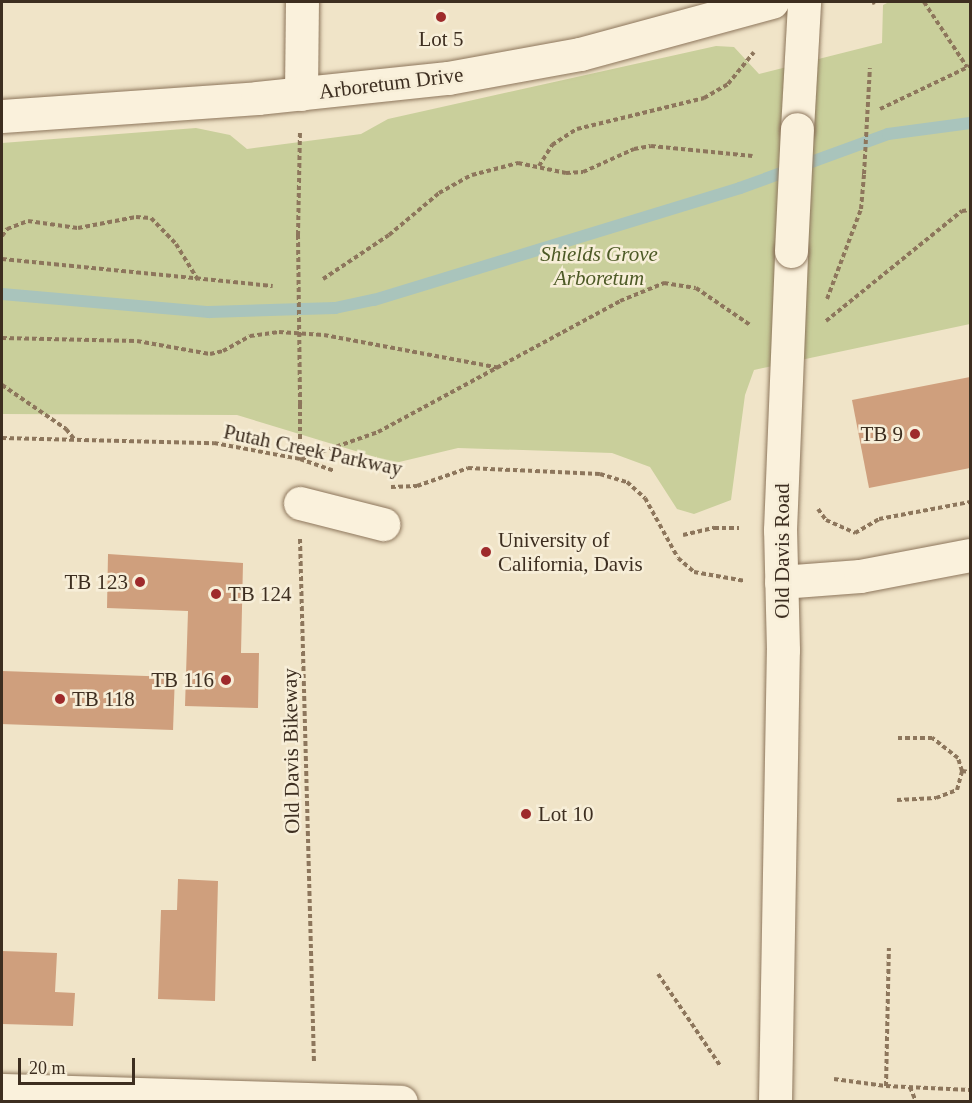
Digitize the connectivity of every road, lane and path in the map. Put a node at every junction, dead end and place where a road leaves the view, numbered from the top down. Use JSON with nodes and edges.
{"nodes":[{"id":1,"x":302,"y":2,"type":"edge"},
{"id":2,"x":772,"y":2,"type":"edge"},
{"id":3,"x":804,"y":2,"type":"edge"},
{"id":4,"x":924,"y":2,"type":"edge"},
{"id":5,"x":754,"y":52,"type":"dead end"},
{"id":6,"x":969,"y":66,"type":"edge"},
{"id":7,"x":870,"y":68,"type":"dead end"},
{"id":8,"x":300,"y":94,"type":"junction"},
{"id":9,"x":880,"y":109,"type":"dead end"},
{"id":10,"x":2,"y":116,"type":"edge"},
{"id":11,"x":753,"y":156,"type":"dead end"},
{"id":12,"x":539,"y":166,"type":"junction"},
{"id":13,"x":970,"y":210,"type":"edge"},
{"id":14,"x":2,"y":236,"type":"edge"},
{"id":15,"x":2,"y":259,"type":"edge"},
{"id":16,"x":323,"y":279,"type":"dead end"},
{"id":17,"x":198,"y":280,"type":"junction"},
{"id":18,"x":273,"y":286,"type":"dead end"},
{"id":19,"x":801,"y":334,"type":"junction"},
{"id":20,"x":2,"y":338,"type":"edge"},
{"id":21,"x":501,"y":368,"type":"junction"},
{"id":22,"x":2,"y":385,"type":"edge"},
{"id":23,"x":2,"y":438,"type":"edge"},
{"id":24,"x":74,"y":440,"type":"junction"},
{"id":25,"x":300,"y":459,"type":"junction"},
{"id":26,"x":343,"y":474,"type":"dead end"},
{"id":27,"x":382,"y":485,"type":"dead end"},
{"id":28,"x":813,"y":498,"type":"dead end"},
{"id":29,"x":970,"y":502,"type":"edge"},
{"id":30,"x":300,"y":503,"type":"junction"},
{"id":31,"x":383,"y":524,"type":"dead end"},
{"id":32,"x":739,"y":528,"type":"dead end"},
{"id":33,"x":683,"y":535,"type":"dead end"},
{"id":34,"x":970,"y":555,"type":"edge"},
{"id":35,"x":781,"y":582,"type":"junction"},
{"id":36,"x":897,"y":738,"type":"dead end"},
{"id":37,"x":962,"y":771,"type":"junction"},
{"id":38,"x":970,"y":772,"type":"edge"},
{"id":39,"x":897,"y":800,"type":"dead end"},
{"id":40,"x":889,"y":948,"type":"dead end"},
{"id":41,"x":658,"y":974,"type":"dead end"},
{"id":42,"x":721,"y":1068,"type":"dead end"},
{"id":43,"x":834,"y":1079,"type":"dead end"},
{"id":44,"x":886,"y":1086,"type":"junction"},
{"id":45,"x":910,"y":1087,"type":"junction"},
{"id":46,"x":2,"y":1090,"type":"edge"},
{"id":47,"x":970,"y":1090,"type":"edge"},
{"id":48,"x":314,"y":1098,"type":"junction"},
{"id":49,"x":401,"y":1101,"type":"edge"},
{"id":50,"x":775,"y":1101,"type":"edge"},
{"id":51,"x":916,"y":1101,"type":"edge"}],
"edges":[{"from":1,"to":8,"type":"street"},
{"from":2,"to":8,"type":"street","name":"Arboretum Drive"},
{"from":3,"to":19,"type":"street","name":"Old Davis Road","bridge":true},
{"from":4,"to":6,"type":"path"},
{"from":5,"to":12,"type":"path"},
{"from":6,"to":9,"type":"path"},
{"from":7,"to":19,"type":"path","bridge":true},
{"from":8,"to":10,"type":"street","name":"Arboretum Drive"},
{"from":8,"to":25,"type":"path","name":"Old Davis Bikeway","bridge":true},
{"from":11,"to":12,"type":"path"},
{"from":12,"to":16,"type":"path"},
{"from":13,"to":19,"type":"path"},
{"from":14,"to":17,"type":"path"},
{"from":15,"to":17,"type":"path"},
{"from":17,"to":18,"type":"path"},
{"from":19,"to":21,"type":"path"},
{"from":19,"to":35,"type":"street","name":"Old Davis Road"},
{"from":20,"to":21,"type":"path"},
{"from":21,"to":25,"type":"path"},
{"from":22,"to":24,"type":"path"},
{"from":23,"to":24,"type":"path","name":"Putah Creek Parkway"},
{"from":24,"to":25,"type":"path","name":"Putah Creek Parkway"},
{"from":25,"to":26,"type":"path","name":"Putah Creek Parkway"},
{"from":25,"to":30,"type":"path","name":"Old Davis Bikeway"},
{"from":27,"to":35,"type":"path","name":"Putah Creek Parkway"},
{"from":28,"to":29,"type":"path"},
{"from":30,"to":31,"type":"street"},
{"from":30,"to":48,"type":"path","name":"Old Davis Bikeway"},
{"from":32,"to":33,"type":"path"},
{"from":34,"to":35,"type":"street"},
{"from":35,"to":50,"type":"street","name":"Old Davis Road"},
{"from":36,"to":37,"type":"path"},
{"from":37,"to":38,"type":"path"},
{"from":37,"to":39,"type":"path"},
{"from":40,"to":44,"type":"path"},
{"from":41,"to":42,"type":"path"},
{"from":43,"to":44,"type":"path"},
{"from":44,"to":45,"type":"path"},
{"from":45,"to":47,"type":"path"},
{"from":45,"to":51,"type":"path"},
{"from":46,"to":48,"type":"street"},
{"from":48,"to":49,"type":"street"}]}
